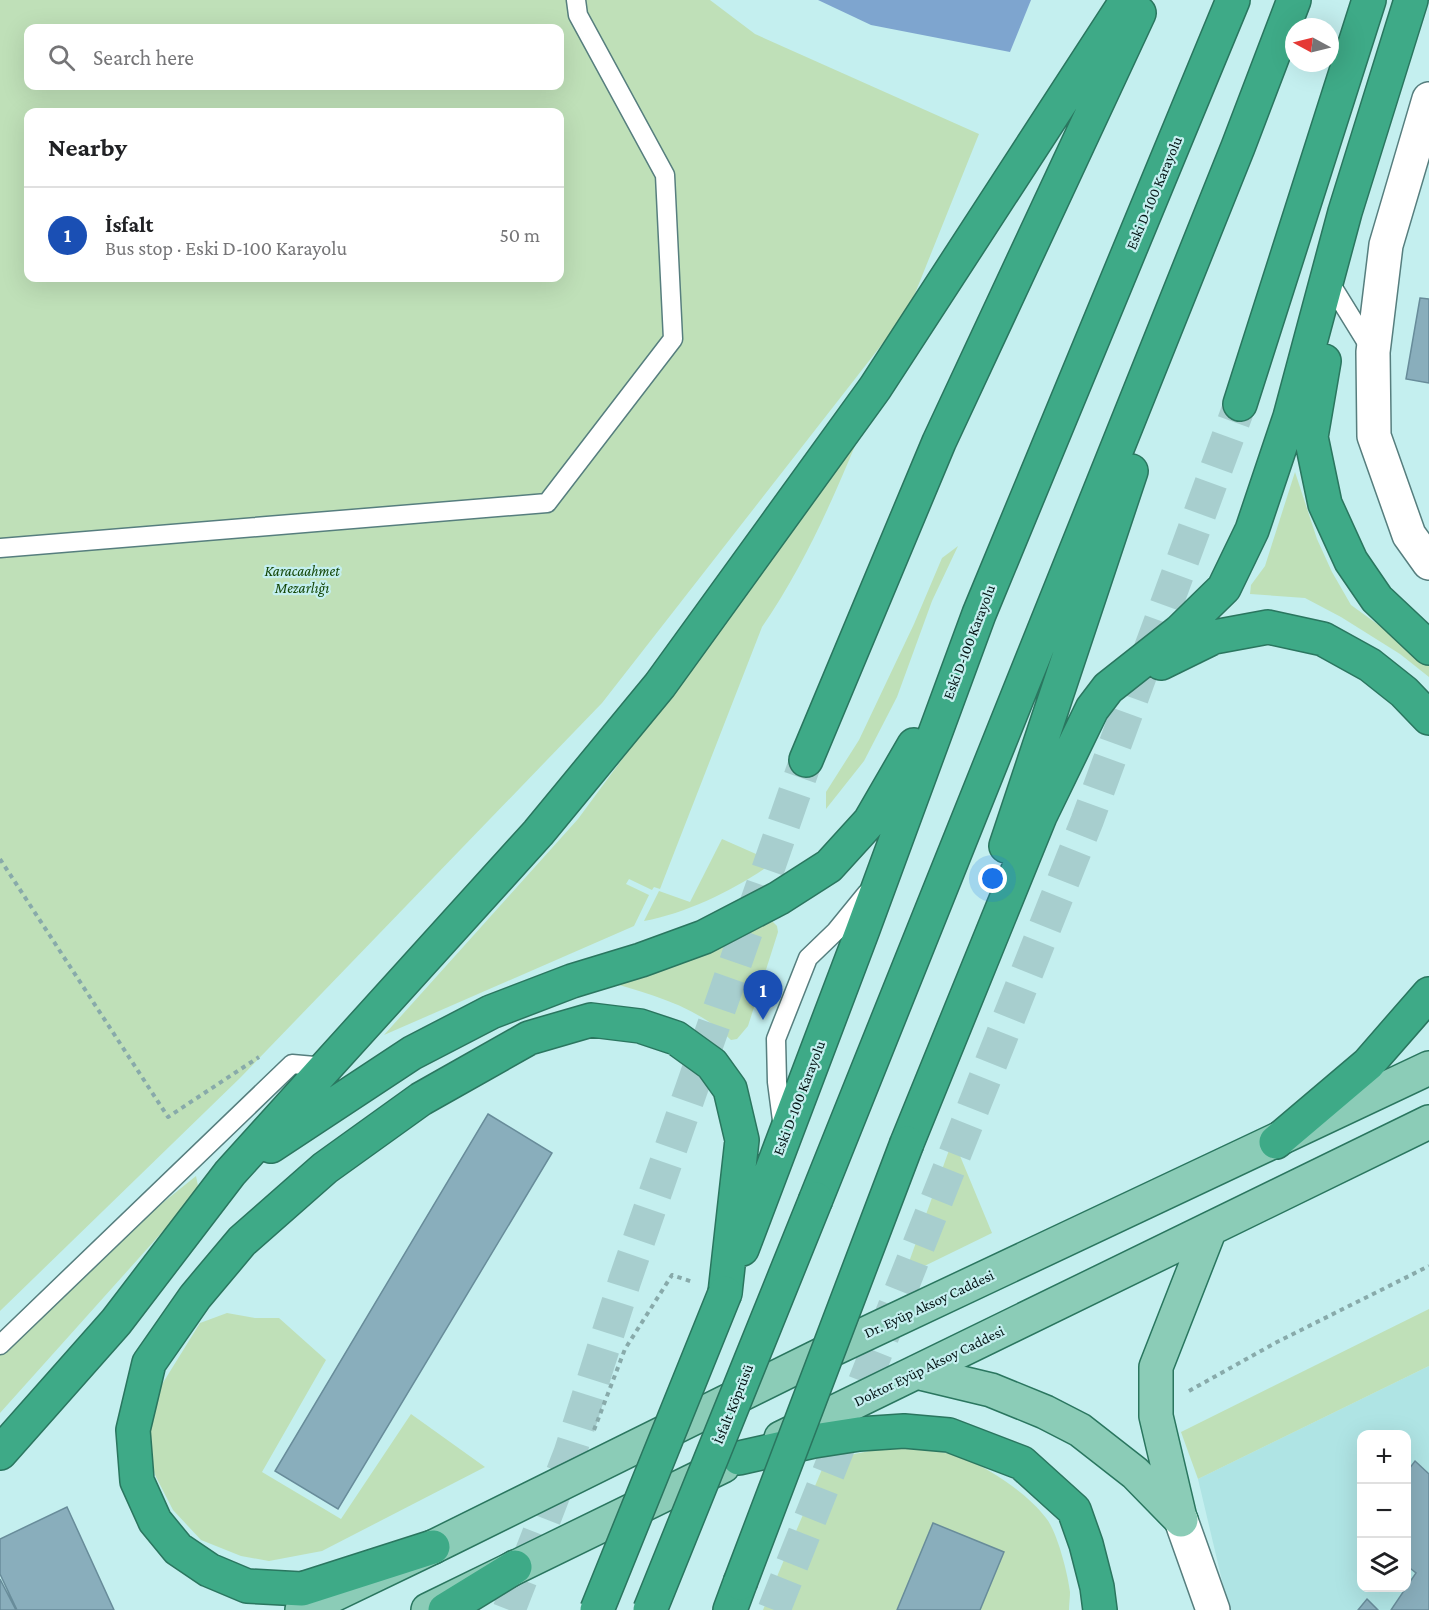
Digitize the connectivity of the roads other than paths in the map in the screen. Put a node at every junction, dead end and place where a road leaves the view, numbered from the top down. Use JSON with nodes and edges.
{"nodes":[{"id":1,"x":576,"y":0,"type":"edge"},
{"id":2,"x":1126,"y":0,"type":"edge"},
{"id":3,"x":1144,"y":0,"type":"edge"},
{"id":4,"x":1233,"y":0,"type":"edge"},
{"id":5,"x":1294,"y":0,"type":"edge"},
{"id":6,"x":1369,"y":0,"type":"edge"},
{"id":7,"x":1411,"y":0,"type":"edge"},
{"id":8,"x":1429,"y":99,"type":"edge"},
{"id":9,"x":1238,"y":147,"type":"junction"},
{"id":10,"x":1345,"y":212,"type":"junction"},
{"id":11,"x":1335,"y":291,"type":"junction"},
{"id":12,"x":1373,"y":352,"type":"junction"},
{"id":13,"x":1240,"y":404,"type":"tunnel mouth"},
{"id":14,"x":0,"y":548,"type":"edge"},
{"id":15,"x":1429,"y":563,"type":"edge"},
{"id":16,"x":979,"y":614,"type":"junction"},
{"id":17,"x":1429,"y":648,"type":"edge"},
{"id":18,"x":1429,"y":718,"type":"edge"},
{"id":19,"x":1079,"y":736,"type":"junction"},
{"id":20,"x":806,"y":760,"type":"tunnel mouth"},
{"id":21,"x":885,"y":871,"type":"junction"},
{"id":22,"x":1429,"y":994,"type":"edge"},
{"id":23,"x":326,"y":1067,"type":"junction"},
{"id":24,"x":1429,"y":1068,"type":"edge"},
{"id":25,"x":1429,"y":1122,"type":"edge"},
{"id":26,"x":784,"y":1138,"type":"junction"},
{"id":27,"x":1276,"y":1142,"type":"junction"},
{"id":28,"x":907,"y":1143,"type":"junction"},
{"id":29,"x":230,"y":1173,"type":"junction"},
{"id":30,"x":1210,"y":1229,"type":"junction"},
{"id":31,"x":725,"y":1293,"type":"junction"},
{"id":32,"x":0,"y":1345,"type":"edge"},
{"id":33,"x":916,"y":1372,"type":"junction"},
{"id":34,"x":0,"y":1453,"type":"edge"},
{"id":35,"x":739,"y":1458,"type":"junction"},
{"id":36,"x":1180,"y":1520,"type":"junction"},
{"id":37,"x":433,"y":1547,"type":"junction"},
{"id":38,"x":515,"y":1567,"type":"junction"},
{"id":39,"x":735,"y":1601,"type":"edge"},
{"id":40,"x":302,"y":1610,"type":"edge"},
{"id":41,"x":428,"y":1610,"type":"edge"},
{"id":42,"x":445,"y":1610,"type":"edge"},
{"id":43,"x":597,"y":1610,"type":"edge"},
{"id":44,"x":650,"y":1610,"type":"edge"},
{"id":45,"x":1100,"y":1610,"type":"edge"},
{"id":46,"x":1213,"y":1610,"type":"edge"}],
"edges":[{"from":1,"to":14,"type":"lane"},
{"from":2,"to":23,"type":"highway"},
{"from":3,"to":20,"type":"highway"},
{"from":4,"to":16,"type":"highway","name":"Eski D-100 Karayolu"},
{"from":5,"to":9,"type":"highway"},
{"from":6,"to":13,"type":"highway"},
{"from":7,"to":10,"type":"highway"},
{"from":8,"to":12,"type":"street"},
{"from":9,"to":28,"type":"highway"},
{"from":9,"to":44,"type":"highway","name":"İsfalt Köprüsü","bridge":true},
{"from":10,"to":11,"type":"highway"},
{"from":10,"to":19,"type":"highway"},
{"from":11,"to":12,"type":"lane"},
{"from":11,"to":17,"type":"highway"},
{"from":12,"to":15,"type":"street"},
{"from":16,"to":21,"type":"highway","name":"Eski D-100 Karayolu"},
{"from":16,"to":29,"type":"highway"},
{"from":18,"to":19,"type":"highway"},
{"from":19,"to":28,"type":"highway"},
{"from":21,"to":26,"type":"highway","name":"Eski D-100 Karayolu"},
{"from":21,"to":26,"type":"lane"},
{"from":22,"to":27,"type":"highway"},
{"from":23,"to":29,"type":"highway"},
{"from":23,"to":32,"type":"lane"},
{"from":24,"to":27,"type":"main road","name":"Dr. Eyüp Aksoy Caddesi"},
{"from":25,"to":30,"type":"main road","name":"Doktor Eyüp Aksoy Caddesi"},
{"from":26,"to":31,"type":"highway","name":"Eski D-100 Karayolu"},
{"from":27,"to":37,"type":"main road","name":"Dr. Eyüp Aksoy Caddesi"},
{"from":28,"to":39,"type":"highway","bridge":true},
{"from":29,"to":34,"type":"highway"},
{"from":30,"to":33,"type":"main road","name":"Doktor Eyüp Aksoy Caddesi"},
{"from":30,"to":36,"type":"main road"},
{"from":31,"to":37,"type":"highway"},
{"from":31,"to":43,"type":"highway","bridge":true},
{"from":33,"to":35,"type":"main road","name":"Doktor Eyüp Aksoy Caddesi"},
{"from":33,"to":36,"type":"main road"},
{"from":35,"to":38,"type":"main road","name":"Doktor Eyüp Aksoy Caddesi"},
{"from":35,"to":45,"type":"highway"},
{"from":36,"to":46,"type":"street"},
{"from":37,"to":40,"type":"main road"},
{"from":38,"to":41,"type":"main road","name":"Doktor Eyüp Aksoy Caddesi"},
{"from":38,"to":42,"type":"highway"}]}
